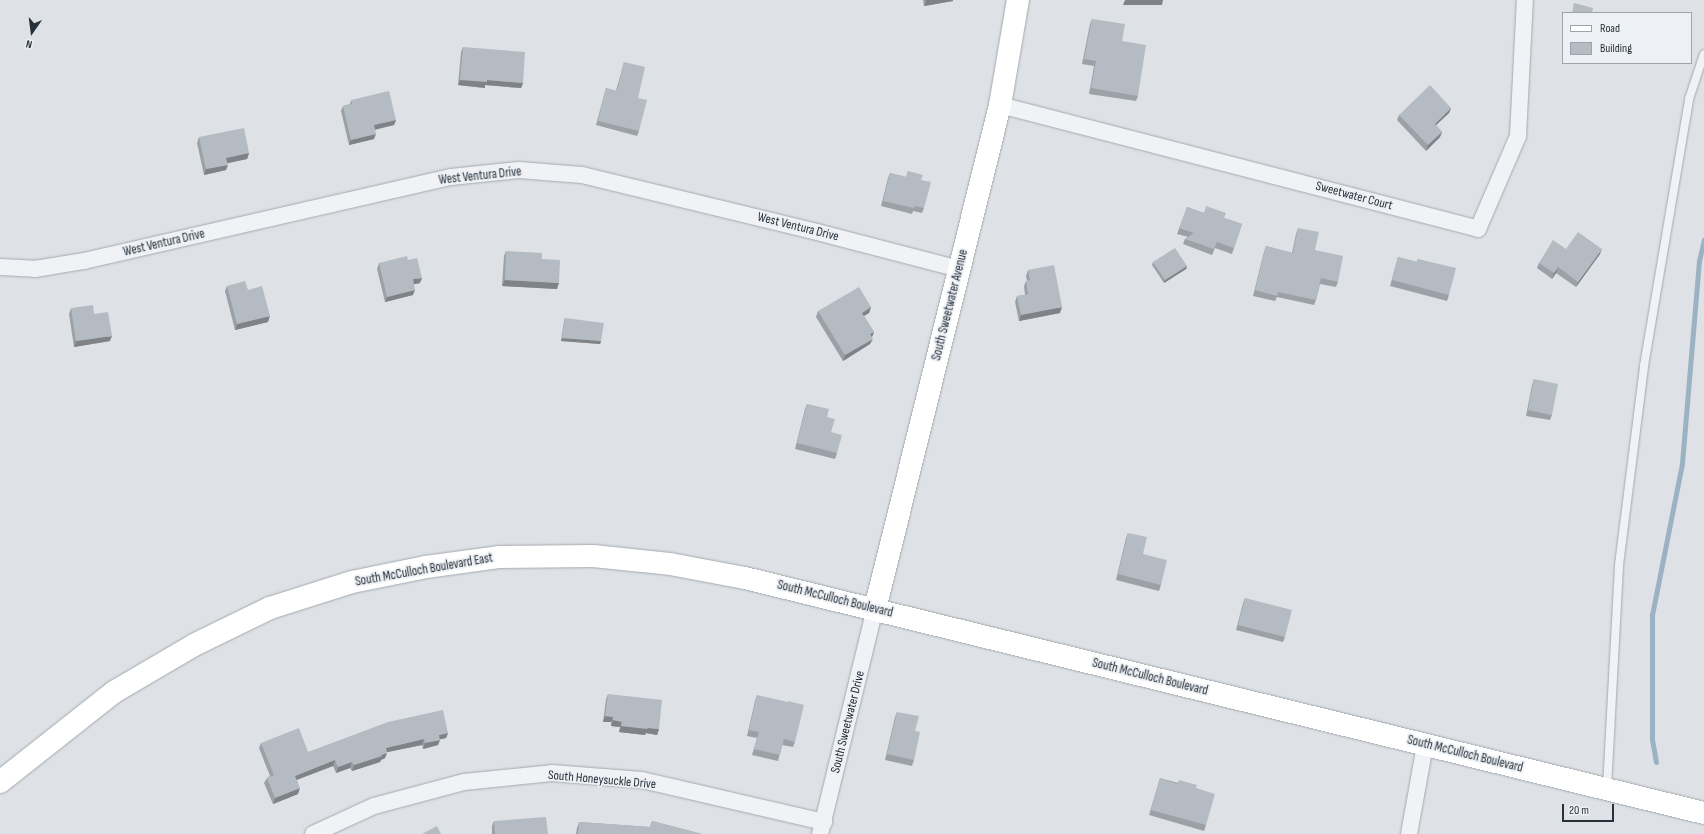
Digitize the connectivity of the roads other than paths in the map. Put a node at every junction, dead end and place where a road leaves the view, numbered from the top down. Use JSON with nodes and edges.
{"nodes":[{"id":1,"x":1018,"y":0,"type":"edge"},
{"id":2,"x":1525,"y":0,"type":"edge"},
{"id":3,"x":1704,"y":54,"type":"edge"},
{"id":4,"x":1000,"y":105,"type":"junction"},
{"id":5,"x":0,"y":267,"type":"edge"},
{"id":6,"x":959,"y":269,"type":"junction"},
{"id":7,"x":593,"y":556,"type":"joint"},
{"id":8,"x":875,"y":609,"type":"junction"},
{"id":9,"x":1425,"y":745,"type":"junction"},
{"id":10,"x":0,"y":782,"type":"edge"},
{"id":11,"x":1607,"y":789,"type":"junction"},
{"id":12,"x":1704,"y":813,"type":"edge"},
{"id":13,"x":822,"y":828,"type":"edge"},
{"id":14,"x":313,"y":834,"type":"edge"},
{"id":15,"x":1409,"y":834,"type":"edge"}],
"edges":[{"from":1,"to":4,"type":"main road","name":"South Sweetwater Avenue"},
{"from":2,"to":4,"type":"street","name":"Sweetwater Court"},
{"from":3,"to":11,"type":"lane"},
{"from":4,"to":6,"type":"main road","name":"South Sweetwater Avenue"},
{"from":5,"to":6,"type":"street","name":"West Ventura Drive"},
{"from":6,"to":8,"type":"main road","name":"South Sweetwater Avenue"},
{"from":7,"to":8,"type":"main road","name":"South McCulloch Boulevard"},
{"from":7,"to":10,"type":"main road","name":"South McCulloch Boulevard East"},
{"from":8,"to":9,"type":"main road","name":"South McCulloch Boulevard"},
{"from":8,"to":13,"type":"street","name":"South Sweetwater Drive"},
{"from":9,"to":11,"type":"main road","name":"South McCulloch Boulevard"},
{"from":9,"to":15,"type":"street"},
{"from":11,"to":12,"type":"main road","name":"South McCulloch Boulevard"},
{"from":13,"to":14,"type":"street","name":"South Honeysuckle Drive"}]}
